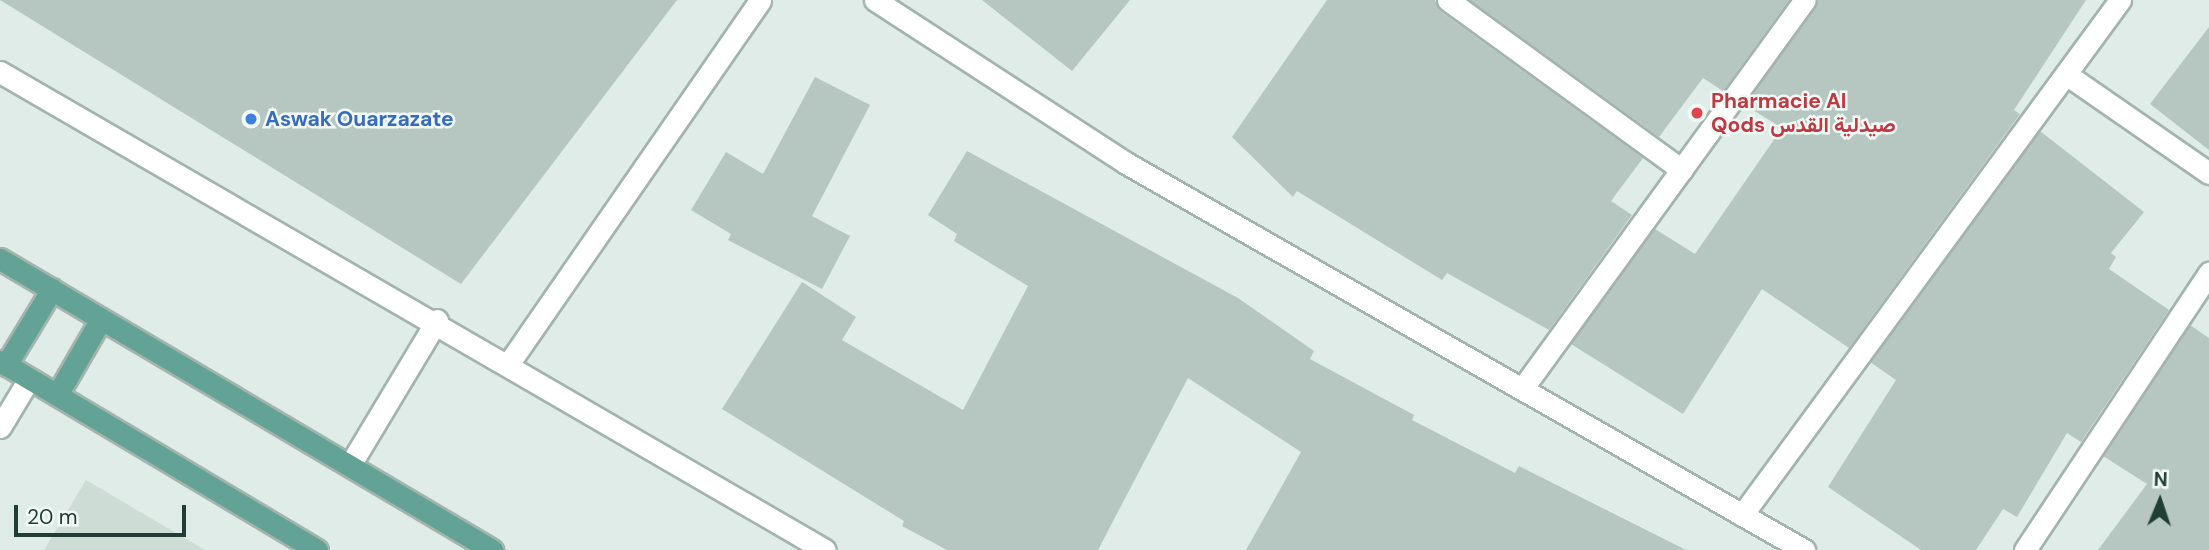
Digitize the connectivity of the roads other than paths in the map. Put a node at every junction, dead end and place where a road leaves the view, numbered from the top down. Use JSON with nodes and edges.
{"nodes":[{"id":1,"x":760,"y":0,"type":"edge"},
{"id":2,"x":876,"y":0,"type":"edge"},
{"id":3,"x":1448,"y":0,"type":"edge"},
{"id":4,"x":1805,"y":0,"type":"edge"},
{"id":5,"x":2120,"y":0,"type":"edge"},
{"id":6,"x":0,"y":72,"type":"edge"},
{"id":7,"x":2066,"y":74,"type":"junction"},
{"id":8,"x":1682,"y":170,"type":"junction"},
{"id":9,"x":2209,"y":173,"type":"edge"},
{"id":10,"x":0,"y":259,"type":"edge"},
{"id":11,"x":2209,"y":273,"type":"edge"},
{"id":12,"x":51,"y":289,"type":"junction"},
{"id":13,"x":101,"y":319,"type":"junction"},
{"id":14,"x":437,"y":320,"type":"junction"},
{"id":15,"x":3,"y":363,"type":"edge"},
{"id":16,"x":509,"y":363,"type":"junction"},
{"id":17,"x":29,"y":379,"type":"junction"},
{"id":18,"x":1522,"y":389,"type":"junction"},
{"id":19,"x":57,"y":395,"type":"junction"},
{"id":20,"x":0,"y":427,"type":"edge"},
{"id":21,"x":350,"y":465,"type":"junction"},
{"id":22,"x":1742,"y":515,"type":"junction"},
{"id":23,"x":317,"y":550,"type":"edge"},
{"id":24,"x":492,"y":550,"type":"edge"},
{"id":25,"x":825,"y":550,"type":"edge"},
{"id":26,"x":1804,"y":550,"type":"edge"},
{"id":27,"x":2025,"y":550,"type":"edge"}],
"edges":[{"from":1,"to":16,"type":"street"},
{"from":2,"to":18,"type":"street"},
{"from":3,"to":8,"type":"street"},
{"from":4,"to":8,"type":"street"},
{"from":5,"to":7,"type":"street"},
{"from":6,"to":14,"type":"street"},
{"from":7,"to":9,"type":"street"},
{"from":7,"to":22,"type":"street"},
{"from":8,"to":18,"type":"street"},
{"from":10,"to":12,"type":"main road"},
{"from":11,"to":27,"type":"street"},
{"from":12,"to":13,"type":"main road"},
{"from":12,"to":15,"type":"main road"},
{"from":13,"to":19,"type":"main road"},
{"from":13,"to":21,"type":"main road"},
{"from":14,"to":16,"type":"street"},
{"from":14,"to":21,"type":"street"},
{"from":15,"to":17,"type":"main road"},
{"from":16,"to":25,"type":"street"},
{"from":17,"to":19,"type":"main road"},
{"from":17,"to":20,"type":"street"},
{"from":18,"to":22,"type":"street"},
{"from":19,"to":23,"type":"main road"},
{"from":21,"to":24,"type":"main road"},
{"from":22,"to":26,"type":"street"}]}
